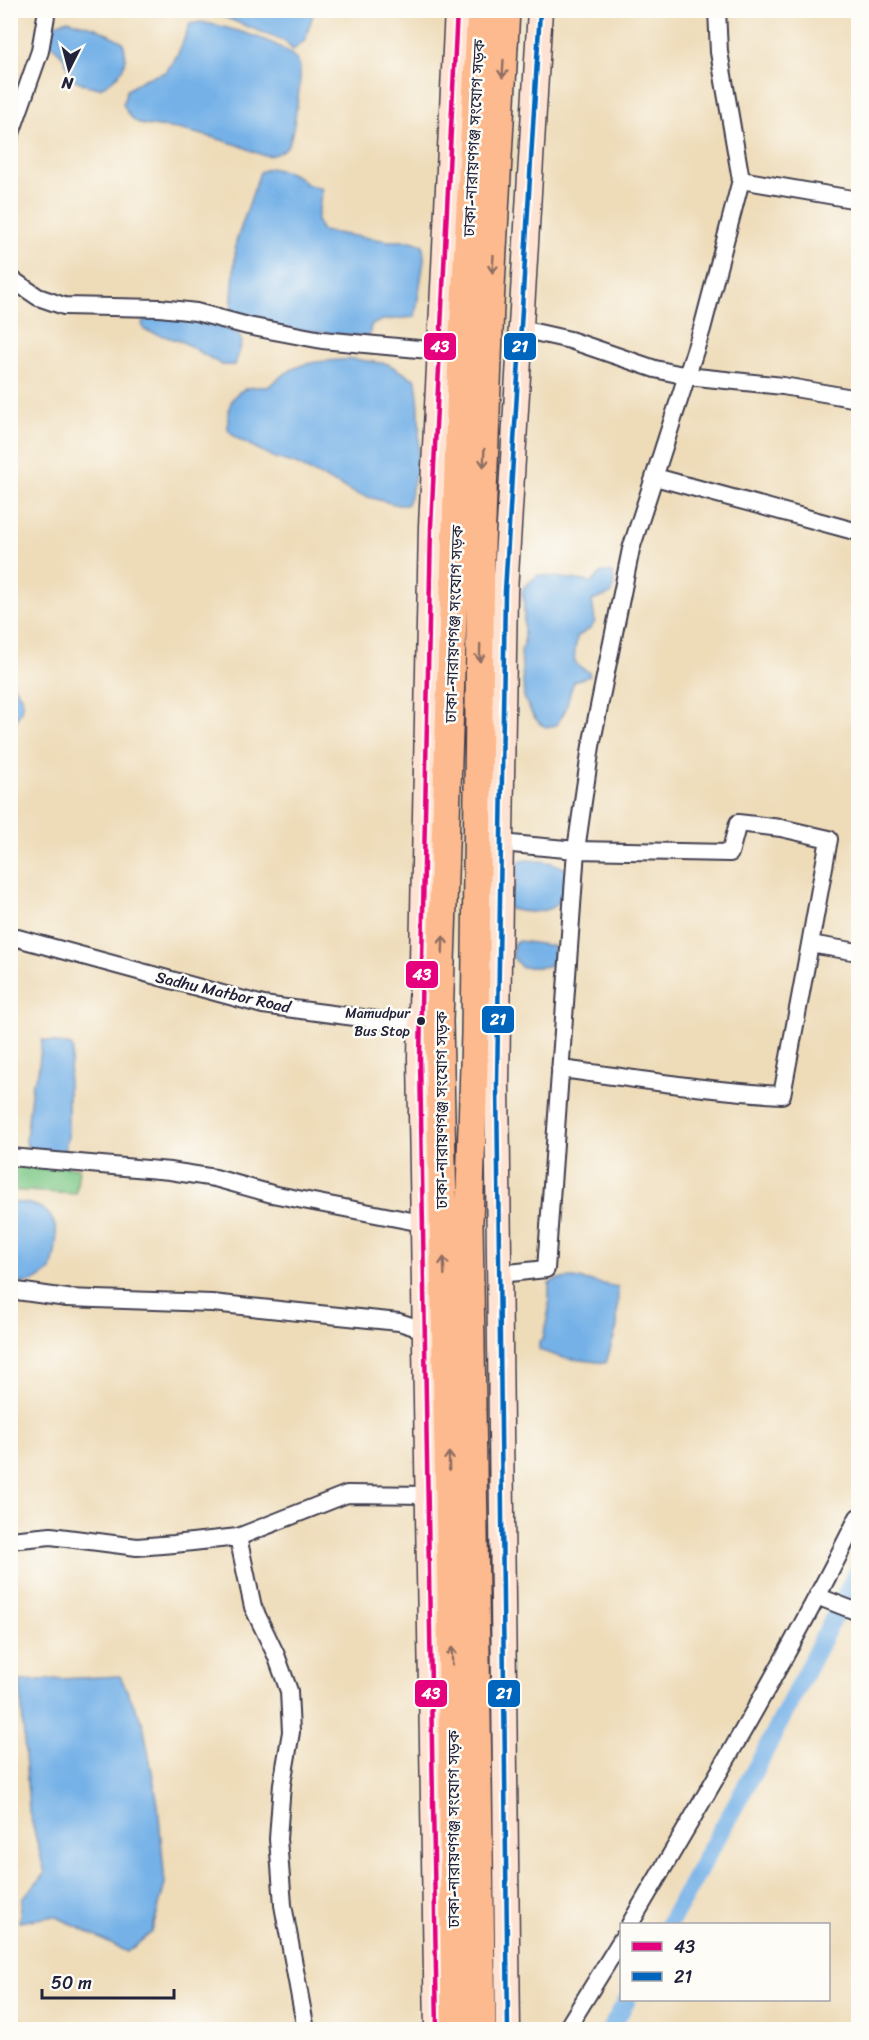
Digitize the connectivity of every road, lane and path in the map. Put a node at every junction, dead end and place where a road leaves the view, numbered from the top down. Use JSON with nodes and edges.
{"nodes":[{"id":1,"x":47,"y":10,"type":"edge"},
{"id":2,"x":457,"y":10,"type":"edge"},
{"id":3,"x":481,"y":10,"type":"edge"},
{"id":4,"x":506,"y":10,"type":"edge"},
{"id":5,"x":540,"y":10,"type":"edge"},
{"id":6,"x":717,"y":10,"type":"edge"},
{"id":7,"x":10,"y":136,"type":"edge"},
{"id":8,"x":741,"y":180,"type":"junction"},
{"id":9,"x":858,"y":200,"type":"edge"},
{"id":10,"x":10,"y":278,"type":"edge"},
{"id":11,"x":521,"y":329,"type":"junction"},
{"id":12,"x":440,"y":351,"type":"junction"},
{"id":13,"x":687,"y":376,"type":"junction"},
{"id":14,"x":858,"y":399,"type":"edge"},
{"id":15,"x":655,"y":477,"type":"junction"},
{"id":16,"x":858,"y":532,"type":"edge"},
{"id":17,"x":501,"y":843,"type":"junction"},
{"id":18,"x":576,"y":850,"type":"junction"},
{"id":19,"x":10,"y":936,"type":"edge"},
{"id":20,"x":810,"y":944,"type":"junction"},
{"id":21,"x":858,"y":952,"type":"edge"},
{"id":22,"x":487,"y":982,"type":"junction"},
{"id":23,"x":430,"y":1027,"type":"junction"},
{"id":24,"x":560,"y":1069,"type":"junction"},
{"id":25,"x":10,"y":1157,"type":"edge"},
{"id":26,"x":422,"y":1222,"type":"junction"},
{"id":27,"x":500,"y":1274,"type":"junction"},
{"id":28,"x":10,"y":1290,"type":"edge"},
{"id":29,"x":424,"y":1330,"type":"junction"},
{"id":30,"x":427,"y":1495,"type":"junction"},
{"id":31,"x":858,"y":1516,"type":"edge"},
{"id":32,"x":238,"y":1537,"type":"junction"},
{"id":33,"x":10,"y":1540,"type":"edge"},
{"id":34,"x":819,"y":1597,"type":"junction"},
{"id":35,"x":858,"y":1612,"type":"edge"},
{"id":36,"x":631,"y":1923,"type":"edge"},
{"id":37,"x":444,"y":1925,"type":"junction"},
{"id":38,"x":620,"y":1941,"type":"edge"},
{"id":39,"x":306,"y":2030,"type":"edge"},
{"id":40,"x":437,"y":2030,"type":"edge"},
{"id":41,"x":455,"y":2030,"type":"edge"},
{"id":42,"x":482,"y":2030,"type":"edge"},
{"id":43,"x":508,"y":2030,"type":"edge"},
{"id":44,"x":566,"y":2030,"type":"edge"}],
"edges":[{"from":1,"to":7,"type":"street"},
{"from":2,"to":12,"type":"street"},
{"from":23,"to":3,"type":"main road","name":"ঢাকা-নারায়ণগঞ্জ সংযোগ সড়ক","one_way":true},
{"from":4,"to":22,"type":"main road","name":"ঢাকা-নারায়ণগঞ্জ সংযোগ সড়ক","one_way":true},
{"from":5,"to":11,"type":"street"},
{"from":6,"to":8,"type":"street"},
{"from":8,"to":9,"type":"street"},
{"from":8,"to":13,"type":"street"},
{"from":10,"to":12,"type":"street"},
{"from":11,"to":13,"type":"street"},
{"from":11,"to":17,"type":"street"},
{"from":12,"to":23,"type":"street"},
{"from":13,"to":14,"type":"street"},
{"from":13,"to":15,"type":"street"},
{"from":15,"to":16,"type":"street"},
{"from":15,"to":18,"type":"street"},
{"from":17,"to":18,"type":"street"},
{"from":17,"to":22,"type":"street"},
{"from":18,"to":20,"type":"street"},
{"from":18,"to":24,"type":"street"},
{"from":19,"to":23,"type":"street","name":"Sadhu Matbor Road"},
{"from":20,"to":21,"type":"street"},
{"from":20,"to":24,"type":"street"},
{"from":22,"to":27,"type":"street"},
{"from":22,"to":42,"type":"main road","name":"ঢাকা-নারায়ণগঞ্জ সংযোগ সড়ক"},
{"from":23,"to":26,"type":"street"},
{"from":37,"to":23,"type":"main road","name":"ঢাকা-নারায়ণগঞ্জ সংযোগ সড়ক","one_way":true},
{"from":24,"to":27,"type":"street"},
{"from":25,"to":26,"type":"street"},
{"from":26,"to":29,"type":"street"},
{"from":27,"to":43,"type":"street"},
{"from":28,"to":29,"type":"street"},
{"from":29,"to":30,"type":"street"},
{"from":30,"to":32,"type":"street"},
{"from":30,"to":37,"type":"street"},
{"from":31,"to":34,"type":"street"},
{"from":32,"to":33,"type":"street"},
{"from":32,"to":39,"type":"street"},
{"from":34,"to":35,"type":"street"},
{"from":34,"to":36,"type":"street"},
{"from":37,"to":40,"type":"street"},
{"from":37,"to":41,"type":"main road","name":"ঢাকা-নারায়ণগঞ্জ সংযোগ সড়ক"},
{"from":38,"to":44,"type":"street"}]}
